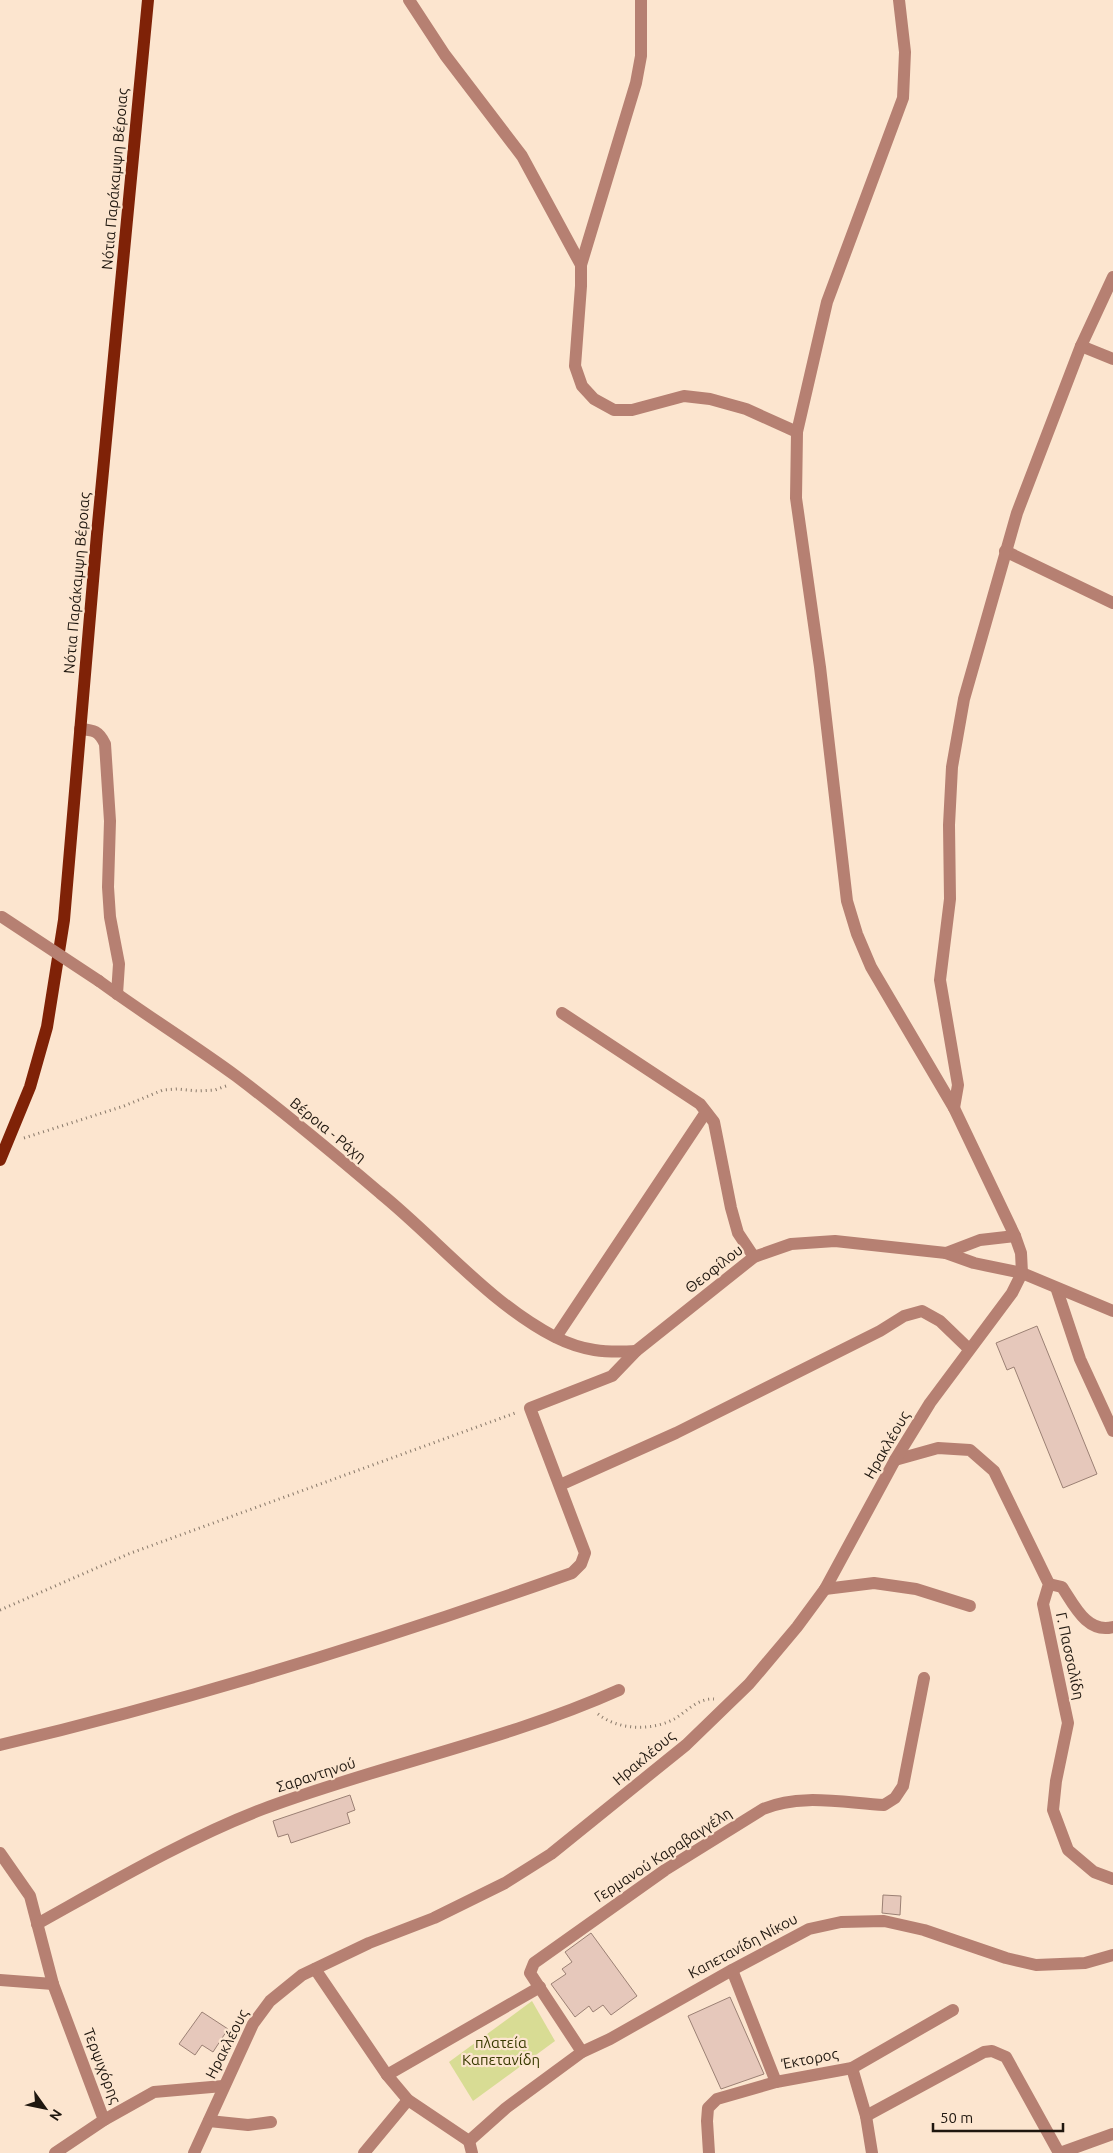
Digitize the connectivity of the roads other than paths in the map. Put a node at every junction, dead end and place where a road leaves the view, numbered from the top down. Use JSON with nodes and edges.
{"nodes":[{"id":1,"x":148,"y":0,"type":"edge"},
{"id":2,"x":410,"y":0,"type":"edge"},
{"id":3,"x":641,"y":0,"type":"edge"},
{"id":4,"x":899,"y":0,"type":"edge"},
{"id":5,"x":580,"y":265,"type":"junction"},
{"id":6,"x":1113,"y":277,"type":"edge"},
{"id":7,"x":1081,"y":346,"type":"junction"},
{"id":8,"x":1113,"y":359,"type":"edge"},
{"id":9,"x":797,"y":432,"type":"junction"},
{"id":10,"x":1005,"y":551,"type":"junction"},
{"id":11,"x":1113,"y":603,"type":"edge"},
{"id":12,"x":80,"y":729,"type":"junction"},
{"id":13,"x":1,"y":917,"type":"edge"},
{"id":14,"x":117,"y":994,"type":"junction"},
{"id":15,"x":562,"y":1013,"type":"dead end"},
{"id":16,"x":954,"y":1108,"type":"junction"},
{"id":17,"x":706,"y":1112,"type":"junction"},
{"id":18,"x":0,"y":1160,"type":"edge"},
{"id":19,"x":1015,"y":1236,"type":"junction"},
{"id":20,"x":946,"y":1253,"type":"junction"},
{"id":21,"x":754,"y":1257,"type":"junction"},
{"id":22,"x":1022,"y":1273,"type":"junction"},
{"id":23,"x":1058,"y":1290,"type":"junction"},
{"id":24,"x":1113,"y":1311,"type":"edge"},
{"id":25,"x":556,"y":1337,"type":"junction"},
{"id":26,"x":969,"y":1349,"type":"junction"},
{"id":27,"x":636,"y":1352,"type":"junction"},
{"id":28,"x":1113,"y":1431,"type":"edge"},
{"id":29,"x":895,"y":1460,"type":"junction"},
{"id":30,"x":560,"y":1485,"type":"junction"},
{"id":31,"x":1049,"y":1584,"type":"junction"},
{"id":32,"x":825,"y":1589,"type":"junction"},
{"id":33,"x":970,"y":1606,"type":"dead end"},
{"id":34,"x":1113,"y":1627,"type":"edge"},
{"id":35,"x":924,"y":1678,"type":"dead end"},
{"id":36,"x":619,"y":1690,"type":"dead end"},
{"id":37,"x":0,"y":1745,"type":"edge"},
{"id":38,"x":0,"y":1853,"type":"edge"},
{"id":39,"x":1113,"y":1879,"type":"edge"},
{"id":40,"x":37,"y":1924,"type":"junction"},
{"id":41,"x":1113,"y":1955,"type":"edge"},
{"id":42,"x":315,"y":1970,"type":"junction"},
{"id":43,"x":732,"y":1970,"type":"junction"},
{"id":44,"x":0,"y":1980,"type":"edge"},
{"id":45,"x":53,"y":1984,"type":"junction"},
{"id":46,"x":540,"y":1987,"type":"junction"},
{"id":47,"x":953,"y":2010,"type":"dead end"},
{"id":48,"x":582,"y":2052,"type":"junction"},
{"id":49,"x":852,"y":2068,"type":"junction"},
{"id":50,"x":387,"y":2075,"type":"junction"},
{"id":51,"x":776,"y":2082,"type":"junction"},
{"id":52,"x":224,"y":2086,"type":"junction"},
{"id":53,"x":408,"y":2100,"type":"junction"},
{"id":54,"x":866,"y":2116,"type":"junction"},
{"id":55,"x":104,"y":2120,"type":"junction"},
{"id":56,"x":209,"y":2121,"type":"junction"},
{"id":57,"x":271,"y":2122,"type":"dead end"},
{"id":58,"x":1113,"y":2134,"type":"edge"},
{"id":59,"x":470,"y":2147,"type":"edge"},
{"id":60,"x":55,"y":2153,"type":"edge"},
{"id":61,"x":194,"y":2153,"type":"edge"},
{"id":62,"x":364,"y":2153,"type":"edge"},
{"id":63,"x":709,"y":2153,"type":"edge"},
{"id":64,"x":872,"y":2153,"type":"edge"},
{"id":65,"x":1060,"y":2153,"type":"edge"}],
"edges":[{"from":1,"to":12,"type":"main road","name":"Νότια Παράκαμψη Βέροιας"},
{"from":2,"to":5,"type":"street"},
{"from":3,"to":5,"type":"street"},
{"from":4,"to":9,"type":"street"},
{"from":5,"to":9,"type":"street"},
{"from":6,"to":7,"type":"street"},
{"from":7,"to":8,"type":"street"},
{"from":7,"to":10,"type":"street"},
{"from":9,"to":16,"type":"street"},
{"from":10,"to":11,"type":"street"},
{"from":10,"to":16,"type":"street"},
{"from":12,"to":14,"type":"street"},
{"from":12,"to":18,"type":"main road","name":"Νότια Παράκαμψη Βέροιας"},
{"from":13,"to":14,"type":"street","name":"Βέροια - Ράχη","bridge":true},
{"from":14,"to":25,"type":"street","name":"Βέροια - Ράχη"},
{"from":15,"to":17,"type":"street"},
{"from":16,"to":19,"type":"street"},
{"from":17,"to":21,"type":"street"},
{"from":17,"to":25,"type":"street"},
{"from":19,"to":20,"type":"street","name":"Θεοφίλου"},
{"from":19,"to":22,"type":"street"},
{"from":20,"to":21,"type":"street","name":"Θεοφίλου"},
{"from":20,"to":22,"type":"street","name":"Θεοφίλου"},
{"from":21,"to":27,"type":"street","name":"Θεοφίλου"},
{"from":22,"to":23,"type":"street","name":"Θεοφίλου"},
{"from":22,"to":26,"type":"street","name":"Ηρακλέους"},
{"from":23,"to":24,"type":"street","name":"Θεοφίλου"},
{"from":23,"to":28,"type":"street"},
{"from":25,"to":27,"type":"street","name":"Βέροια - Ράχη"},
{"from":26,"to":29,"type":"street","name":"Ηρακλέους"},
{"from":26,"to":30,"type":"street"},
{"from":27,"to":30,"type":"street","name":"Θεοφίλου"},
{"from":29,"to":31,"type":"street"},
{"from":29,"to":32,"type":"street","name":"Ηρακλέους"},
{"from":30,"to":37,"type":"street"},
{"from":31,"to":34,"type":"street"},
{"from":31,"to":39,"type":"street","name":"Γ. Πασσαλίδη"},
{"from":32,"to":33,"type":"street"},
{"from":32,"to":42,"type":"street","name":"Ηρακλέους"},
{"from":35,"to":46,"type":"street","name":"Γερμανού Καραβαγγέλη"},
{"from":36,"to":40,"type":"street","name":"Σαραντηνού"},
{"from":38,"to":40,"type":"street","name":"Τερψιχόρης"},
{"from":40,"to":45,"type":"street","name":"Τερψιχόρης"},
{"from":41,"to":43,"type":"street","name":"Καπετανίδη Νίκου"},
{"from":42,"to":50,"type":"street"},
{"from":42,"to":52,"type":"street","name":"Ηρακλέους"},
{"from":43,"to":48,"type":"street","name":"Καπετανίδη Νίκου"},
{"from":43,"to":51,"type":"street"},
{"from":44,"to":45,"type":"street"},
{"from":45,"to":55,"type":"street","name":"Τερψιχόρης"},
{"from":46,"to":48,"type":"street"},
{"from":46,"to":50,"type":"street"},
{"from":47,"to":49,"type":"street","name":"Έκτορος"},
{"from":48,"to":59,"type":"street","name":"Καπετανίδη Νίκου"},
{"from":49,"to":51,"type":"street","name":"Έκτορος"},
{"from":49,"to":54,"type":"street"},
{"from":50,"to":53,"type":"street"},
{"from":51,"to":63,"type":"street","name":"Έκτορος"},
{"from":52,"to":55,"type":"street","name":"Τερψιχόρης"},
{"from":52,"to":56,"type":"street","name":"Ηρακλέους"},
{"from":53,"to":59,"type":"street"},
{"from":53,"to":62,"type":"street"},
{"from":54,"to":64,"type":"street"},
{"from":54,"to":65,"type":"street"},
{"from":55,"to":60,"type":"street"},
{"from":56,"to":57,"type":"street"},
{"from":56,"to":61,"type":"street","name":"Ηρακλέους"},
{"from":58,"to":65,"type":"street"}]}
